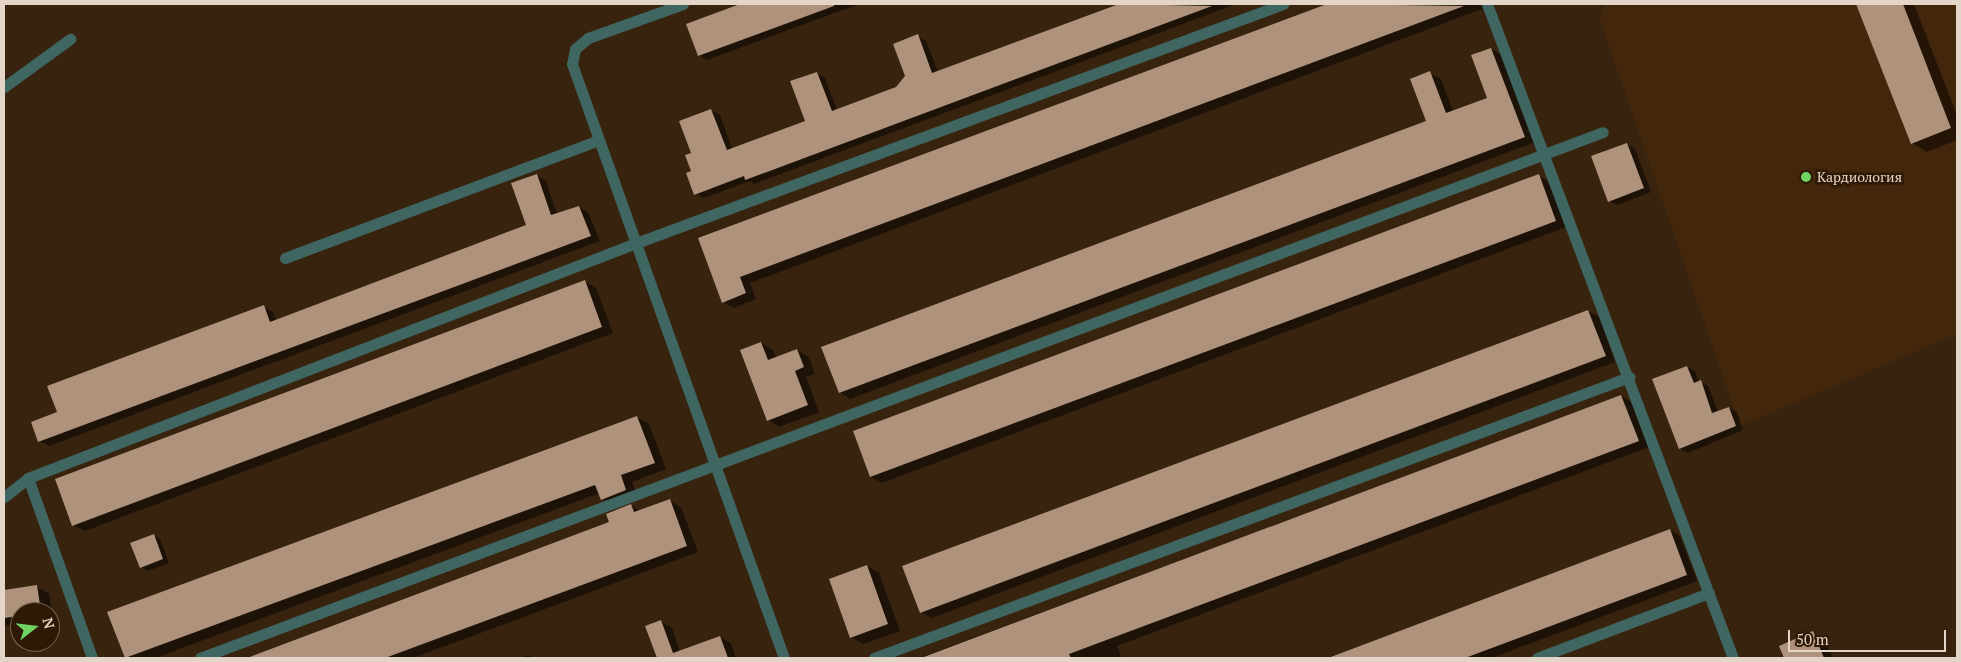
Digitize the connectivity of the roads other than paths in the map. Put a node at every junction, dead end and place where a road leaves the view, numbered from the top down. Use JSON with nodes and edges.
{"nodes":[{"id":1,"x":683,"y":4,"type":"edge"},
{"id":2,"x":1283,"y":4,"type":"edge"},
{"id":3,"x":1487,"y":4,"type":"edge"},
{"id":4,"x":70,"y":39,"type":"dead end"},
{"id":5,"x":4,"y":87,"type":"edge"},
{"id":6,"x":1602,"y":132,"type":"dead end"},
{"id":7,"x":599,"y":140,"type":"junction"},
{"id":8,"x":1544,"y":156,"type":"junction"},
{"id":9,"x":636,"y":243,"type":"junction"},
{"id":10,"x":285,"y":258,"type":"dead end"},
{"id":11,"x":1629,"y":376,"type":"junction"},
{"id":12,"x":716,"y":467,"type":"junction"},
{"id":13,"x":28,"y":478,"type":"junction"},
{"id":14,"x":4,"y":497,"type":"edge"},
{"id":15,"x":1709,"y":593,"type":"junction"},
{"id":16,"x":92,"y":658,"type":"edge"},
{"id":17,"x":200,"y":658,"type":"edge"},
{"id":18,"x":784,"y":658,"type":"edge"},
{"id":19,"x":874,"y":658,"type":"edge"},
{"id":20,"x":1537,"y":658,"type":"edge"},
{"id":21,"x":1734,"y":658,"type":"edge"}],
"edges":[{"from":1,"to":7,"type":"lane"},
{"from":2,"to":9,"type":"lane"},
{"from":3,"to":8,"type":"lane"},
{"from":4,"to":5,"type":"lane"},
{"from":6,"to":8,"type":"lane"},
{"from":7,"to":9,"type":"lane"},
{"from":7,"to":10,"type":"lane"},
{"from":8,"to":11,"type":"lane"},
{"from":8,"to":12,"type":"lane"},
{"from":9,"to":12,"type":"lane"},
{"from":9,"to":13,"type":"lane"},
{"from":11,"to":15,"type":"lane"},
{"from":11,"to":19,"type":"lane"},
{"from":12,"to":17,"type":"lane"},
{"from":12,"to":18,"type":"lane"},
{"from":13,"to":14,"type":"lane"},
{"from":13,"to":16,"type":"lane"},
{"from":15,"to":20,"type":"lane"},
{"from":15,"to":21,"type":"lane"}]}
